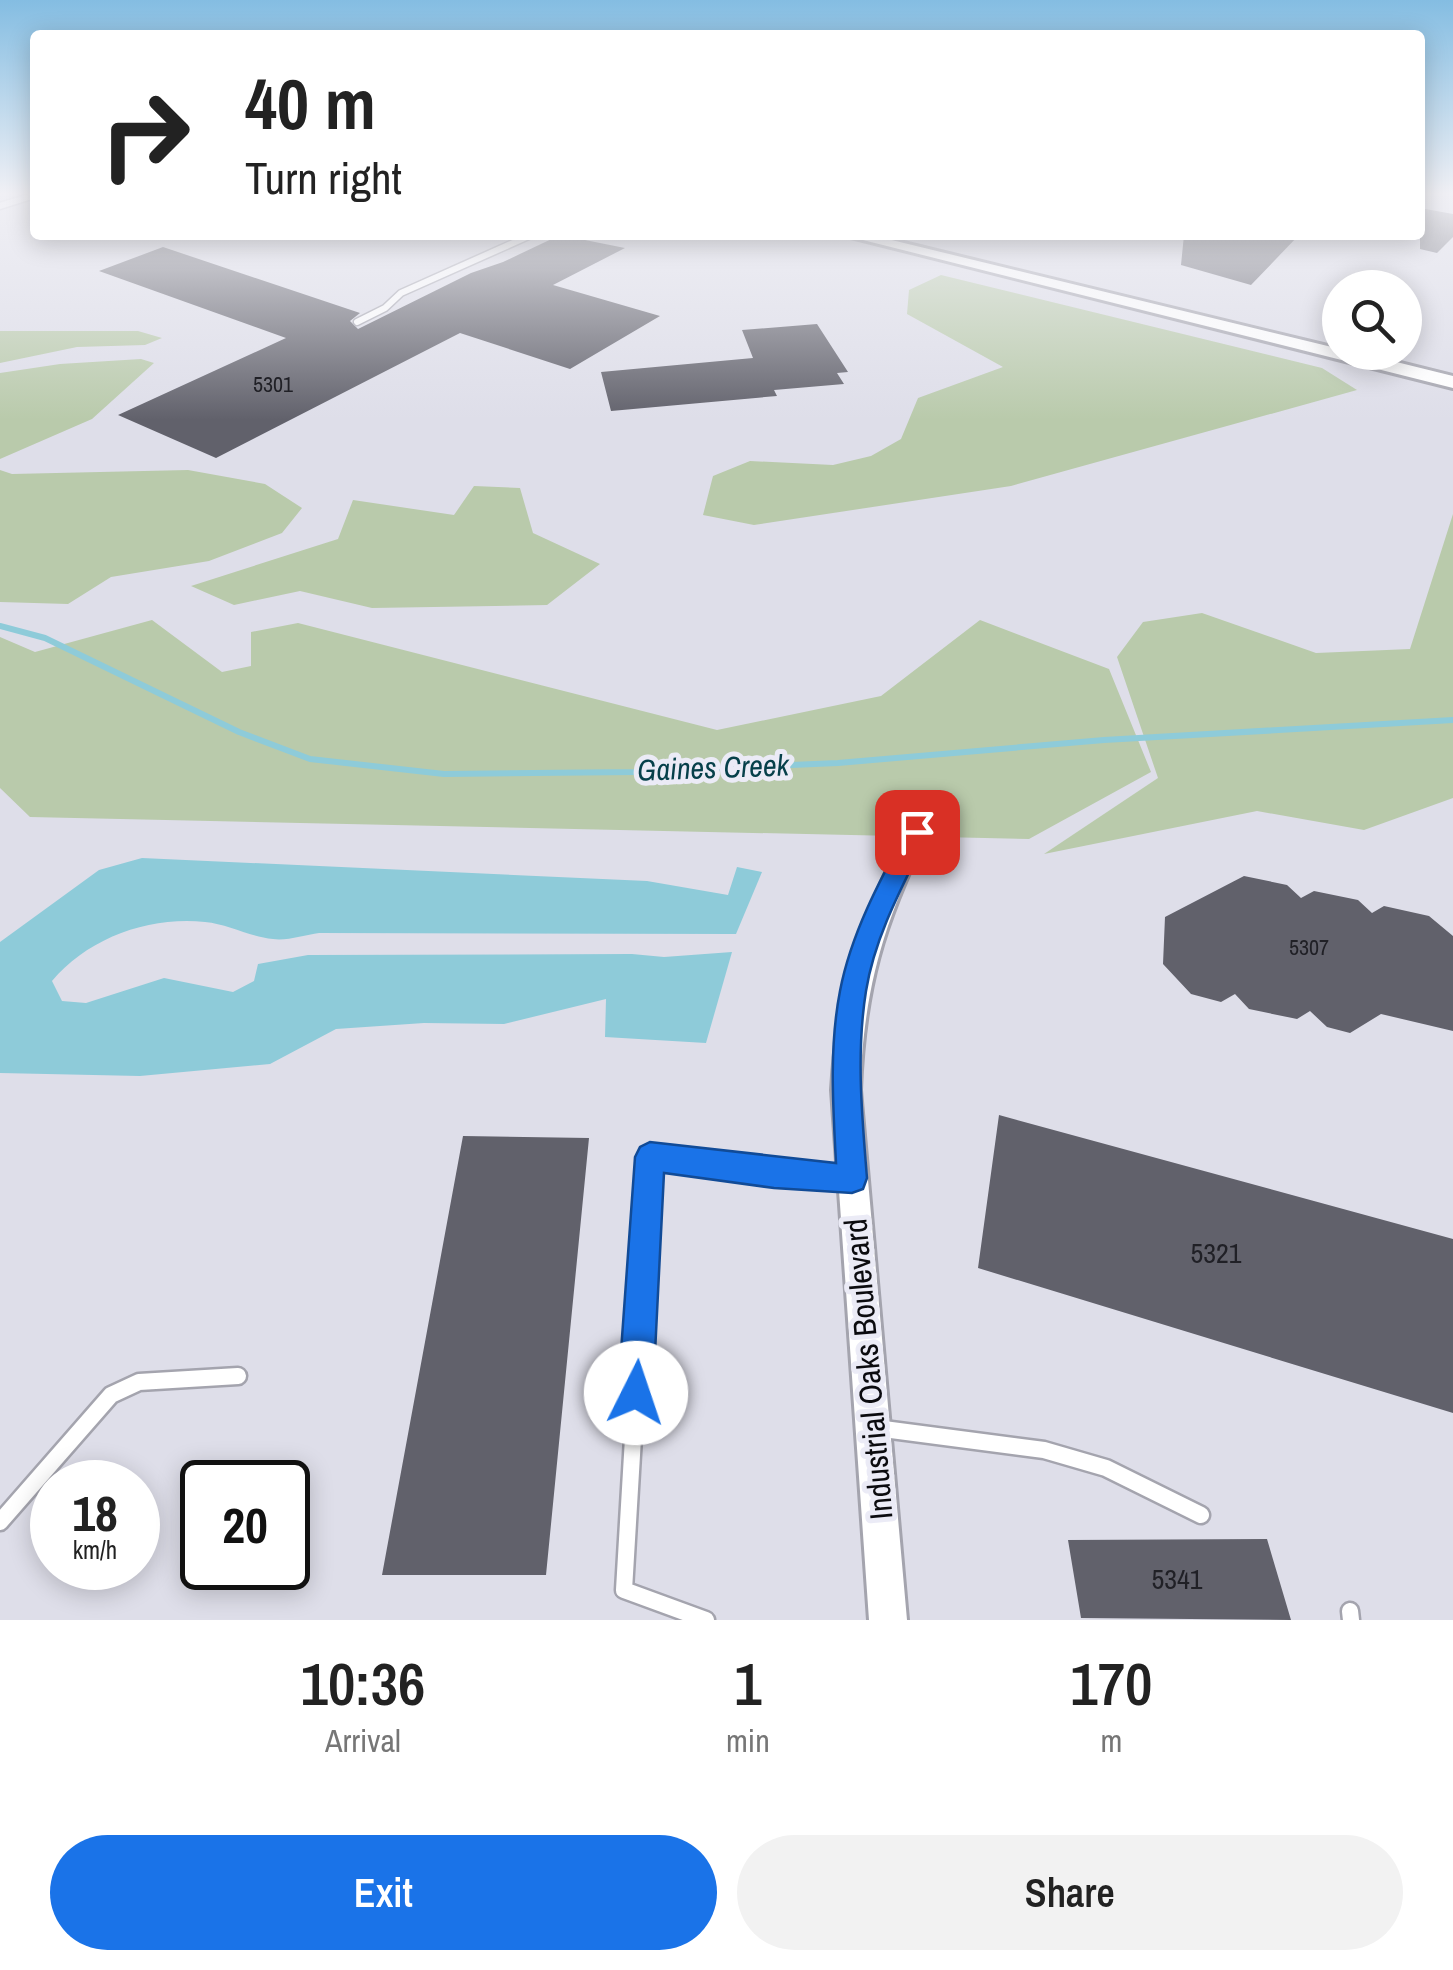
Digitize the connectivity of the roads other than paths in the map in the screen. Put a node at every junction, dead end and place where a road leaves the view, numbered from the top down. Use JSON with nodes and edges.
{"nodes":[{"id":1,"x":457,"y":269,"type":"edge"},
{"id":2,"x":989,"y":269,"type":"edge"},
{"id":3,"x":1055,"y":269,"type":"edge"},
{"id":4,"x":357,"y":322,"type":"dead end"},
{"id":5,"x":1322,"y":332,"type":"edge"},
{"id":6,"x":1422,"y":356,"type":"edge"},
{"id":7,"x":1453,"y":364,"type":"edge"},
{"id":8,"x":1453,"y":382,"type":"edge"},
{"id":9,"x":917,"y":832,"type":"dead end"},
{"id":10,"x":852,"y":1178,"type":"junction"},
{"id":11,"x":238,"y":1376,"type":"dead end"},
{"id":12,"x":872,"y":1428,"type":"junction"},
{"id":13,"x":1201,"y":1515,"type":"dead end"},
{"id":14,"x":0,"y":1522,"type":"edge"},
{"id":15,"x":706,"y":1620,"type":"edge"},
{"id":16,"x":888,"y":1620,"type":"edge"}],
"edges":[{"from":1,"to":4,"type":"lane"},
{"from":2,"to":8,"type":"main road"},
{"from":3,"to":5,"type":"main road"},
{"from":6,"to":7,"type":"main road"},
{"from":9,"to":10,"type":"street","name":"Industrial Oaks Boulevard"},
{"from":10,"to":12,"type":"street","name":"Industrial Oaks Boulevard"},
{"from":10,"to":15,"type":"lane"},
{"from":11,"to":14,"type":"lane"},
{"from":12,"to":13,"type":"lane"},
{"from":12,"to":16,"type":"street","name":"Industrial Oaks Boulevard"}]}
